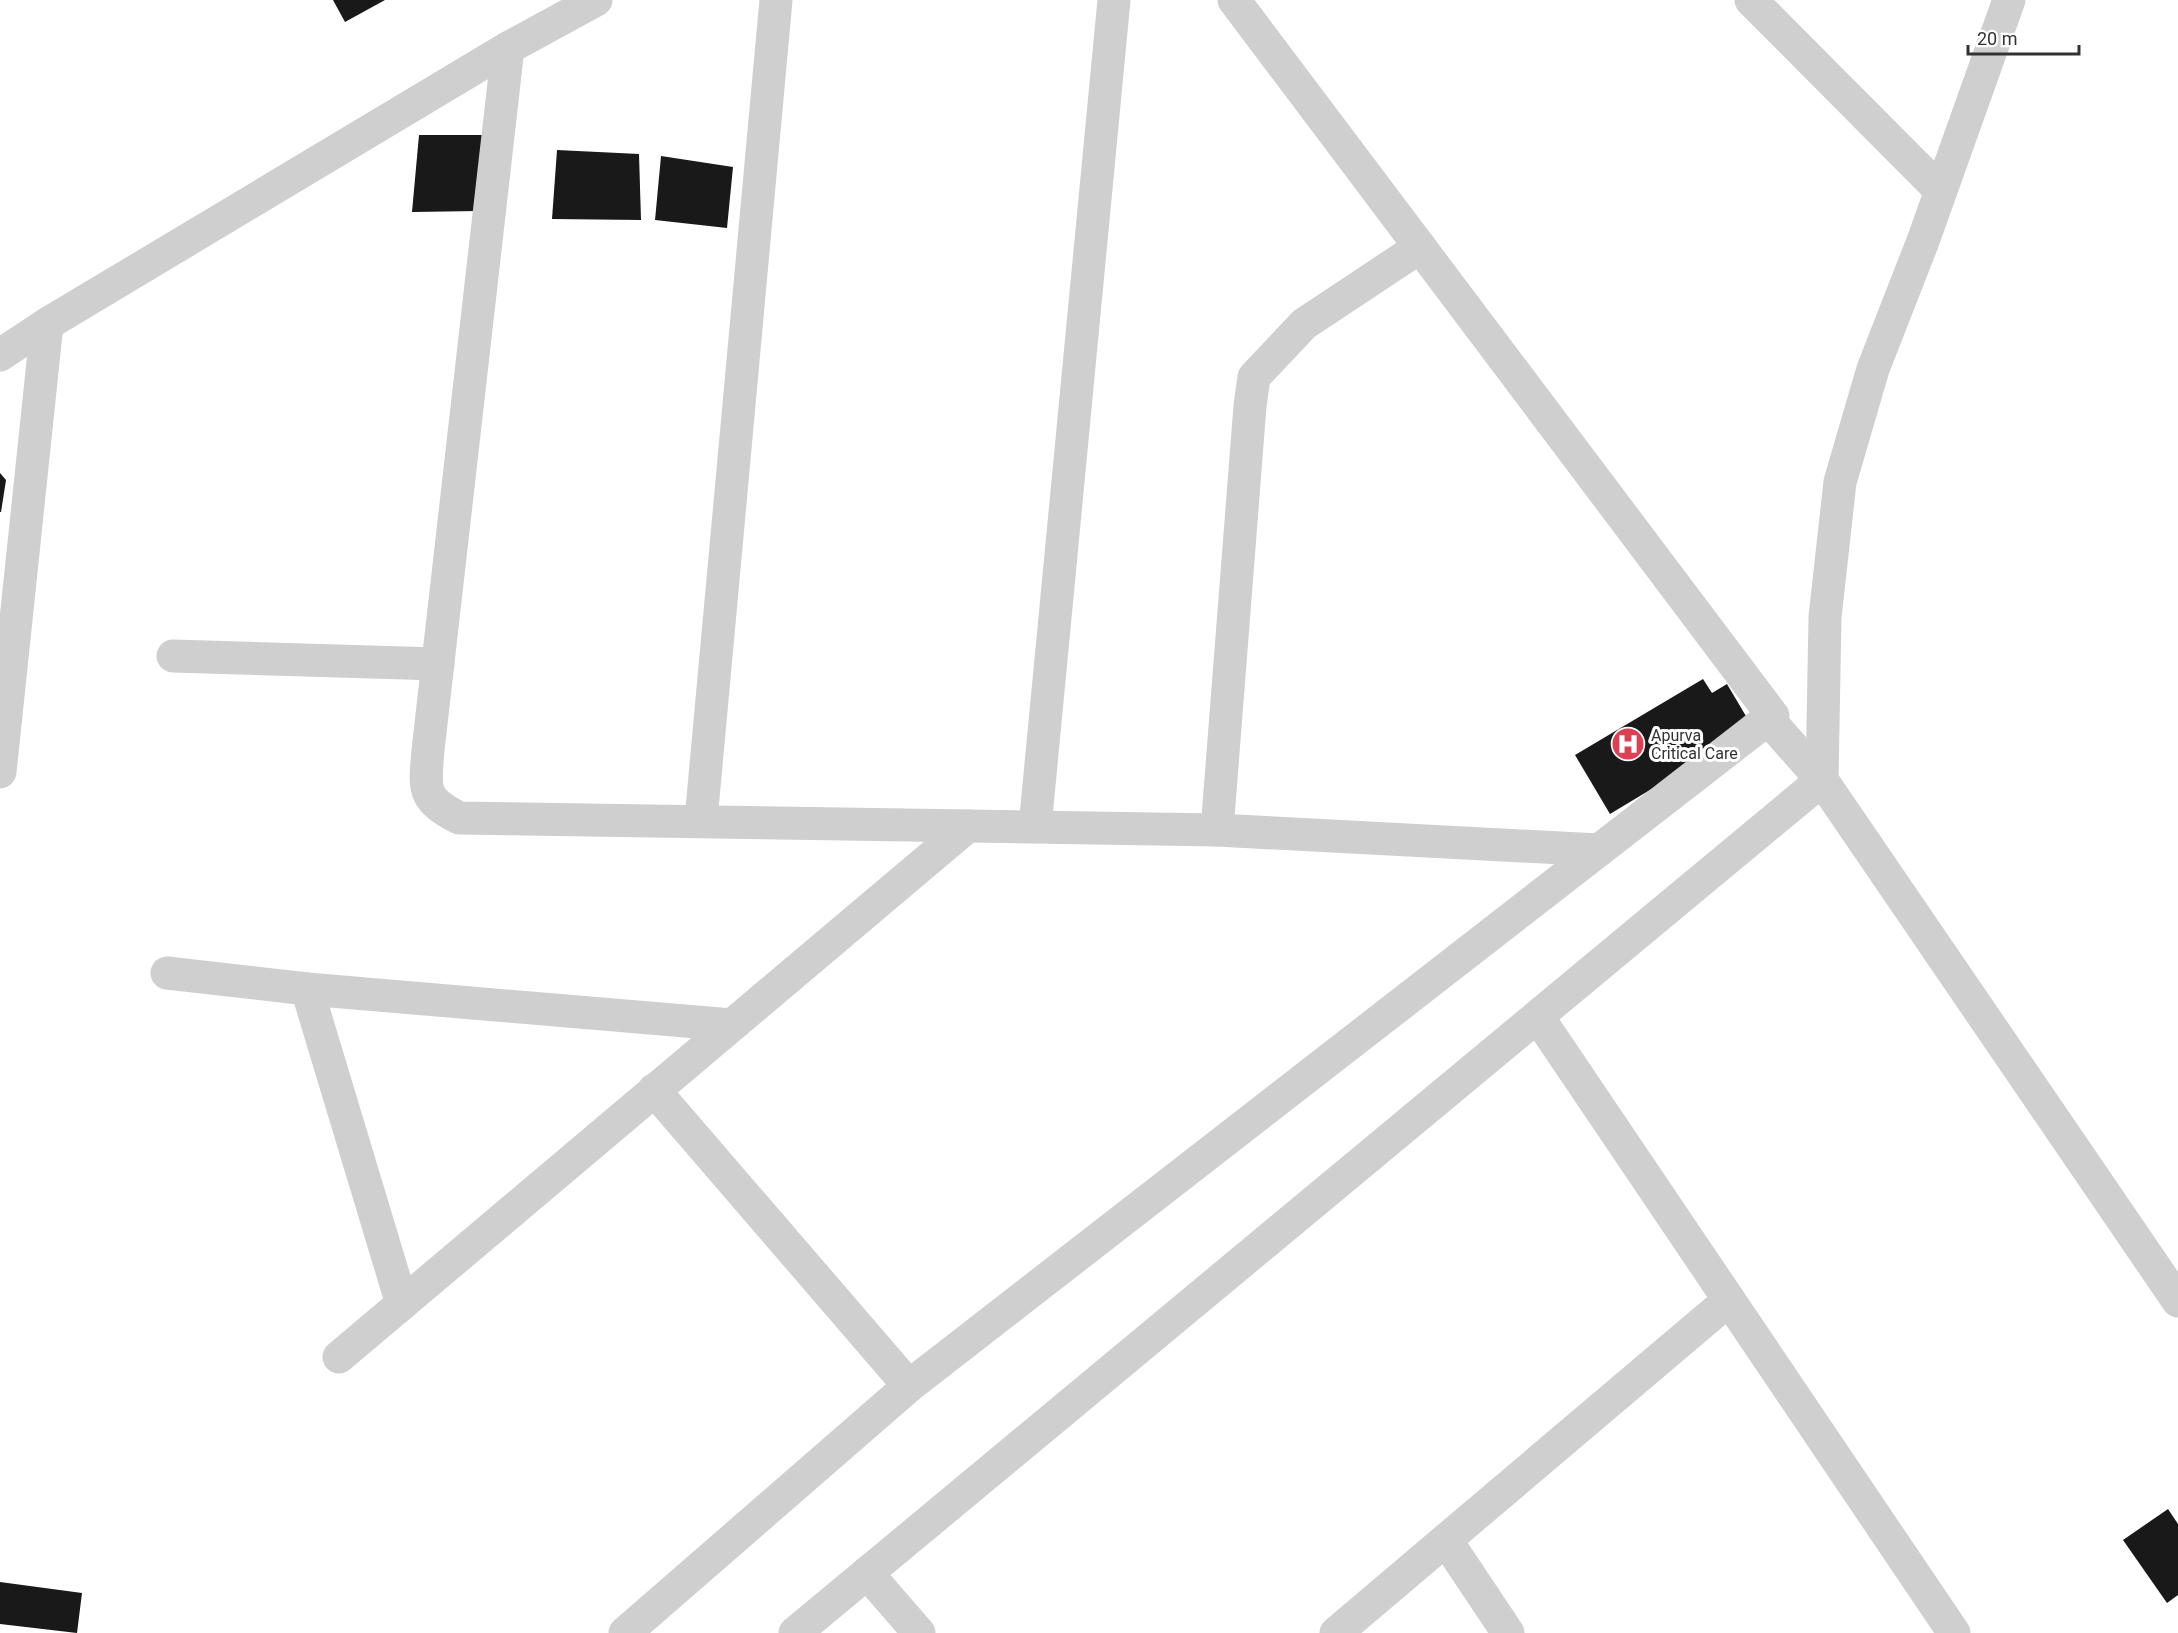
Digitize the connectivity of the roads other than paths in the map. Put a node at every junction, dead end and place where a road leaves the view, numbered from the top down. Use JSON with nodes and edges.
{"nodes":[{"id":1,"x":596,"y":0,"type":"edge"},
{"id":2,"x":776,"y":0,"type":"edge"},
{"id":3,"x":1114,"y":0,"type":"edge"},
{"id":4,"x":1234,"y":0,"type":"edge"},
{"id":5,"x":1750,"y":0,"type":"edge"},
{"id":6,"x":2009,"y":0,"type":"edge"},
{"id":7,"x":508,"y":48,"type":"junction"},
{"id":8,"x":1940,"y":190,"type":"junction"},
{"id":9,"x":1420,"y":247,"type":"junction"},
{"id":10,"x":47,"y":324,"type":"junction"},
{"id":11,"x":0,"y":355,"type":"edge"},
{"id":12,"x":8,"y":616,"type":"edge"},
{"id":13,"x":174,"y":656,"type":"dead end"},
{"id":14,"x":438,"y":664,"type":"junction"},
{"id":15,"x":1768,"y":719,"type":"junction"},
{"id":16,"x":0,"y":772,"type":"edge"},
{"id":17,"x":1822,"y":780,"type":"junction"},
{"id":18,"x":701,"y":820,"type":"junction"},
{"id":19,"x":968,"y":826,"type":"junction"},
{"id":20,"x":1035,"y":827,"type":"junction"},
{"id":21,"x":1217,"y":830,"type":"junction"},
{"id":22,"x":1599,"y":850,"type":"junction"},
{"id":23,"x":167,"y":973,"type":"dead end"},
{"id":24,"x":307,"y":988,"type":"junction"},
{"id":25,"x":1538,"y":1017,"type":"junction"},
{"id":26,"x":732,"y":1025,"type":"junction"},
{"id":27,"x":654,"y":1090,"type":"junction"},
{"id":28,"x":1730,"y":1300,"type":"junction"},
{"id":29,"x":2178,"y":1301,"type":"edge"},
{"id":30,"x":402,"y":1304,"type":"junction"},
{"id":31,"x":339,"y":1357,"type":"dead end"},
{"id":32,"x":909,"y":1386,"type":"junction"},
{"id":33,"x":1446,"y":1540,"type":"junction"},
{"id":34,"x":867,"y":1574,"type":"junction"},
{"id":35,"x":625,"y":1633,"type":"edge"},
{"id":36,"x":795,"y":1633,"type":"edge"},
{"id":37,"x":919,"y":1633,"type":"edge"},
{"id":38,"x":1336,"y":1633,"type":"edge"},
{"id":39,"x":1508,"y":1633,"type":"edge"},
{"id":40,"x":1954,"y":1633,"type":"edge"}],
"edges":[{"from":1,"to":7,"type":"street"},
{"from":2,"to":18,"type":"street"},
{"from":3,"to":20,"type":"street"},
{"from":4,"to":9,"type":"street"},
{"from":5,"to":8,"type":"street"},
{"from":6,"to":8,"type":"street"},
{"from":7,"to":10,"type":"street"},
{"from":7,"to":14,"type":"street"},
{"from":8,"to":17,"type":"street"},
{"from":9,"to":15,"type":"street"},
{"from":9,"to":21,"type":"street"},
{"from":10,"to":11,"type":"street"},
{"from":10,"to":12,"type":"street"},
{"from":12,"to":16,"type":"street"},
{"from":13,"to":14,"type":"street"},
{"from":14,"to":18,"type":"street"},
{"from":15,"to":17,"type":"street"},
{"from":15,"to":22,"type":"street"},
{"from":17,"to":25,"type":"street"},
{"from":17,"to":29,"type":"street"},
{"from":18,"to":19,"type":"street"},
{"from":19,"to":20,"type":"street"},
{"from":19,"to":26,"type":"street"},
{"from":20,"to":21,"type":"street"},
{"from":21,"to":22,"type":"street"},
{"from":22,"to":32,"type":"street"},
{"from":23,"to":24,"type":"street"},
{"from":24,"to":26,"type":"street"},
{"from":24,"to":30,"type":"street"},
{"from":25,"to":28,"type":"street"},
{"from":25,"to":34,"type":"street"},
{"from":26,"to":27,"type":"street"},
{"from":27,"to":30,"type":"street"},
{"from":27,"to":32,"type":"street"},
{"from":28,"to":33,"type":"street"},
{"from":28,"to":40,"type":"street"},
{"from":30,"to":31,"type":"street"},
{"from":32,"to":35,"type":"street"},
{"from":33,"to":38,"type":"street"},
{"from":33,"to":39,"type":"street"},
{"from":34,"to":36,"type":"street"},
{"from":34,"to":37,"type":"street"}]}
